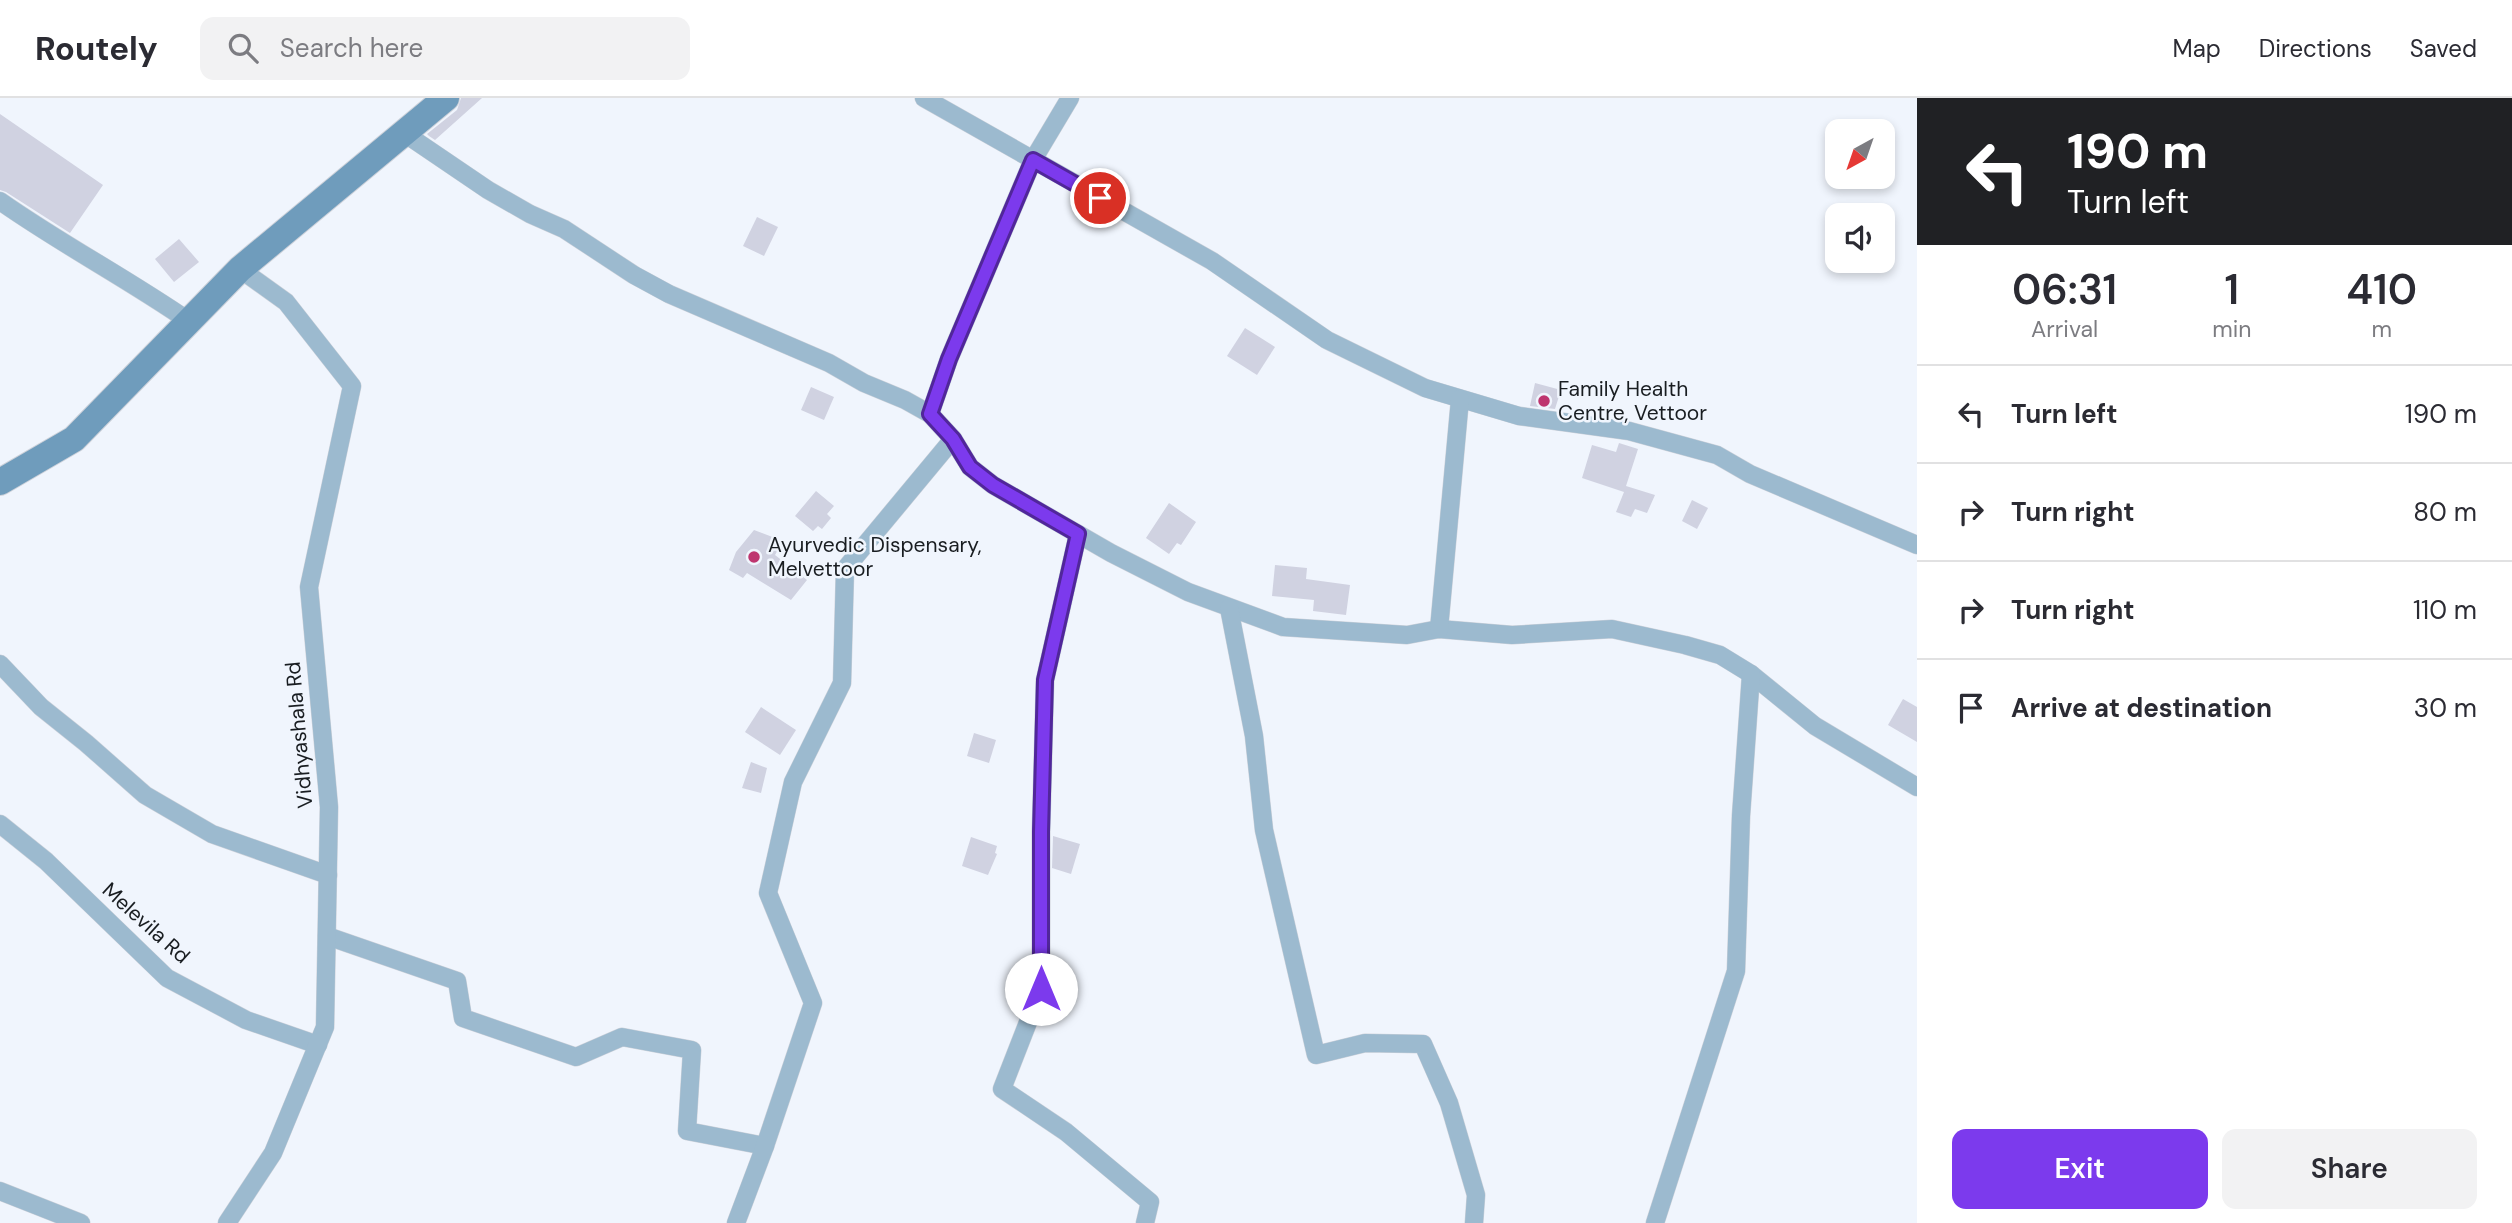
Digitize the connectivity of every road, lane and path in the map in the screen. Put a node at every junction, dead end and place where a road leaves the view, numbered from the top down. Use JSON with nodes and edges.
{"nodes":[{"id":1,"x":446,"y":98,"type":"edge"},
{"id":2,"x":925,"y":98,"type":"edge"},
{"id":3,"x":1070,"y":98,"type":"edge"},
{"id":4,"x":404,"y":133,"type":"junction"},
{"id":5,"x":1033,"y":160,"type":"junction"},
{"id":6,"x":0,"y":201,"type":"edge"},
{"id":7,"x":240,"y":269,"type":"junction"},
{"id":8,"x":190,"y":322,"type":"junction"},
{"id":9,"x":1460,"y":399,"type":"junction"},
{"id":10,"x":930,"y":414,"type":"junction"},
{"id":11,"x":953,"y":439,"type":"junction"},
{"id":12,"x":0,"y":482,"type":"edge"},
{"id":13,"x":1078,"y":534,"type":"junction"},
{"id":14,"x":1917,"y":545,"type":"edge"},
{"id":15,"x":1229,"y":608,"type":"junction"},
{"id":16,"x":1439,"y":629,"type":"junction"},
{"id":17,"x":0,"y":664,"type":"edge"},
{"id":18,"x":1751,"y":674,"type":"junction"},
{"id":19,"x":1917,"y":787,"type":"edge"},
{"id":20,"x":0,"y":824,"type":"edge"},
{"id":21,"x":328,"y":875,"type":"junction"},
{"id":22,"x":327,"y":936,"type":"junction"},
{"id":23,"x":318,"y":1045,"type":"junction"},
{"id":24,"x":765,"y":1146,"type":"junction"},
{"id":25,"x":0,"y":1191,"type":"edge"},
{"id":26,"x":81,"y":1223,"type":"edge"},
{"id":27,"x":227,"y":1223,"type":"edge"},
{"id":28,"x":736,"y":1223,"type":"edge"},
{"id":29,"x":1145,"y":1223,"type":"edge"},
{"id":30,"x":1474,"y":1223,"type":"edge"},
{"id":31,"x":1655,"y":1223,"type":"edge"}],
"edges":[{"from":1,"to":4,"type":"main road"},
{"from":2,"to":5,"type":"street"},
{"from":3,"to":5,"type":"street"},
{"from":4,"to":7,"type":"main road"},
{"from":4,"to":10,"type":"street"},
{"from":5,"to":9,"type":"street"},
{"from":5,"to":10,"type":"street"},
{"from":6,"to":8,"type":"street"},
{"from":7,"to":8,"type":"main road"},
{"from":7,"to":21,"type":"street","name":"Vidhyashala Rd"},
{"from":8,"to":12,"type":"main road"},
{"from":9,"to":14,"type":"street"},
{"from":9,"to":16,"type":"street"},
{"from":10,"to":11,"type":"street"},
{"from":11,"to":13,"type":"street"},
{"from":11,"to":24,"type":"street"},
{"from":13,"to":15,"type":"street"},
{"from":13,"to":29,"type":"street"},
{"from":15,"to":16,"type":"street"},
{"from":15,"to":30,"type":"street"},
{"from":16,"to":18,"type":"street"},
{"from":17,"to":21,"type":"street"},
{"from":18,"to":19,"type":"street"},
{"from":18,"to":31,"type":"street"},
{"from":20,"to":23,"type":"street","name":"Melevila Rd"},
{"from":21,"to":22,"type":"street","name":"Vidhyashala Rd"},
{"from":22,"to":23,"type":"street","name":"Vidhyashala Rd"},
{"from":22,"to":24,"type":"street"},
{"from":23,"to":27,"type":"street","name":"Vidhyashala Rd"},
{"from":24,"to":28,"type":"street"},
{"from":25,"to":26,"type":"street"}]}
